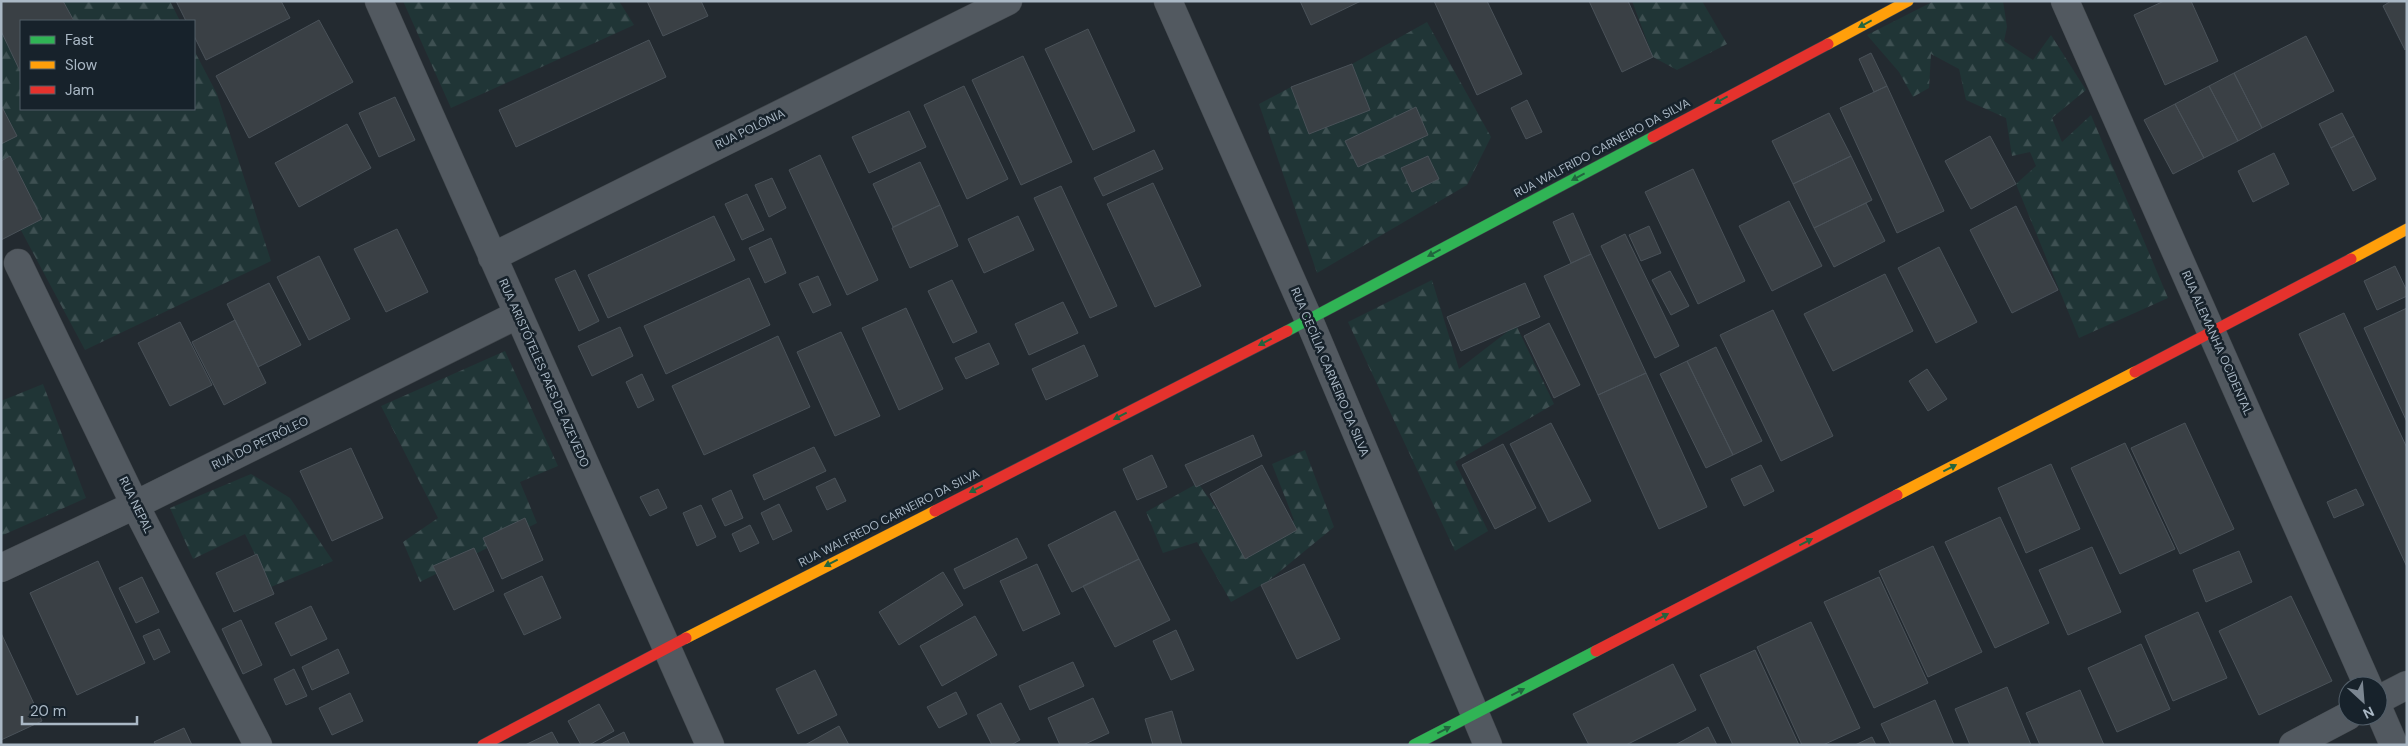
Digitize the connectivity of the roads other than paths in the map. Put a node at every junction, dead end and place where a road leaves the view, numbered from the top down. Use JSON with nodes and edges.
{"nodes":[{"id":1,"x":379,"y":1,"type":"edge"},
{"id":2,"x":1008,"y":1,"type":"edge"},
{"id":3,"x":1168,"y":1,"type":"edge"},
{"id":4,"x":1908,"y":1,"type":"edge"},
{"id":5,"x":2065,"y":1,"type":"edge"},
{"id":6,"x":2407,"y":229,"type":"edge"},
{"id":7,"x":492,"y":257,"type":"junction"},
{"id":8,"x":18,"y":262,"type":"dead end"},
{"id":9,"x":518,"y":315,"type":"junction"},
{"id":10,"x":1308,"y":320,"type":"junction"},
{"id":11,"x":2212,"y":332,"type":"junction"},
{"id":12,"x":135,"y":505,"type":"junction"},
{"id":13,"x":1,"y":568,"type":"edge"},
{"id":14,"x":665,"y":648,"type":"junction"},
{"id":15,"x":2364,"y":676,"type":"edge"},
{"id":16,"x":2407,"y":685,"type":"edge"},
{"id":17,"x":2388,"y":695,"type":"edge"},
{"id":18,"x":1474,"y":714,"type":"junction"},
{"id":19,"x":2338,"y":721,"type":"edge"},
{"id":20,"x":2386,"y":726,"type":"edge"},
{"id":21,"x":258,"y":745,"type":"edge"},
{"id":22,"x":483,"y":745,"type":"edge"},
{"id":23,"x":710,"y":745,"type":"edge"},
{"id":24,"x":1414,"y":745,"type":"edge"},
{"id":25,"x":1488,"y":745,"type":"edge"},
{"id":26,"x":2293,"y":745,"type":"edge"},
{"id":27,"x":2394,"y":745,"type":"edge"}],
"edges":[{"from":1,"to":7,"type":"street","name":"RUA ARISTÓTELES PAES DE AZEVEDO"},
{"from":2,"to":7,"type":"street","name":"RUA POLÔNIA"},
{"from":3,"to":10,"type":"street","name":"RUA CECÍLIA CARNEIRO DA SILVA"},
{"from":4,"to":10,"type":"main road","name":"RUA WALFRIDO CARNEIRO DA SILVA","one_way":true},
{"from":5,"to":11,"type":"street","name":"RUA ALEMANHA OCIDENTAL"},
{"from":6,"to":11,"type":"main road"},
{"from":7,"to":9,"type":"street","name":"RUA ARISTÓTELES PAES DE AZEVEDO"},
{"from":8,"to":12,"type":"street","name":"RUA NEPAL"},
{"from":9,"to":12,"type":"street","name":"RUA DO PETRÓLEO"},
{"from":9,"to":14,"type":"street","name":"RUA ARISTÓTELES PAES DE AZEVEDO"},
{"from":10,"to":14,"type":"main road","name":"RUA WALFREDO CARNEIRO DA SILVA","one_way":true},
{"from":10,"to":18,"type":"street","name":"RUA CECÍLIA CARNEIRO DA SILVA"},
{"from":11,"to":15,"type":"street","name":"RUA ALEMANHA OCIDENTAL"},
{"from":18,"to":11,"type":"main road","one_way":true},
{"from":12,"to":13,"type":"street","name":"RUA DO PETRÓLEO"},
{"from":12,"to":21,"type":"street","name":"RUA NEPAL"},
{"from":14,"to":22,"type":"main road","name":"RUA WALFREDO CARNEIRO DA SILVA"},
{"from":14,"to":23,"type":"street","name":"RUA ARISTÓTELES PAES DE AZEVEDO"},
{"from":16,"to":17,"type":"street"},
{"from":24,"to":18,"type":"main road","one_way":true},
{"from":18,"to":25,"type":"street","name":"RUA CECÍLIA CARNEIRO DA SILVA"},
{"from":19,"to":26,"type":"street"},
{"from":20,"to":27,"type":"street"}]}
